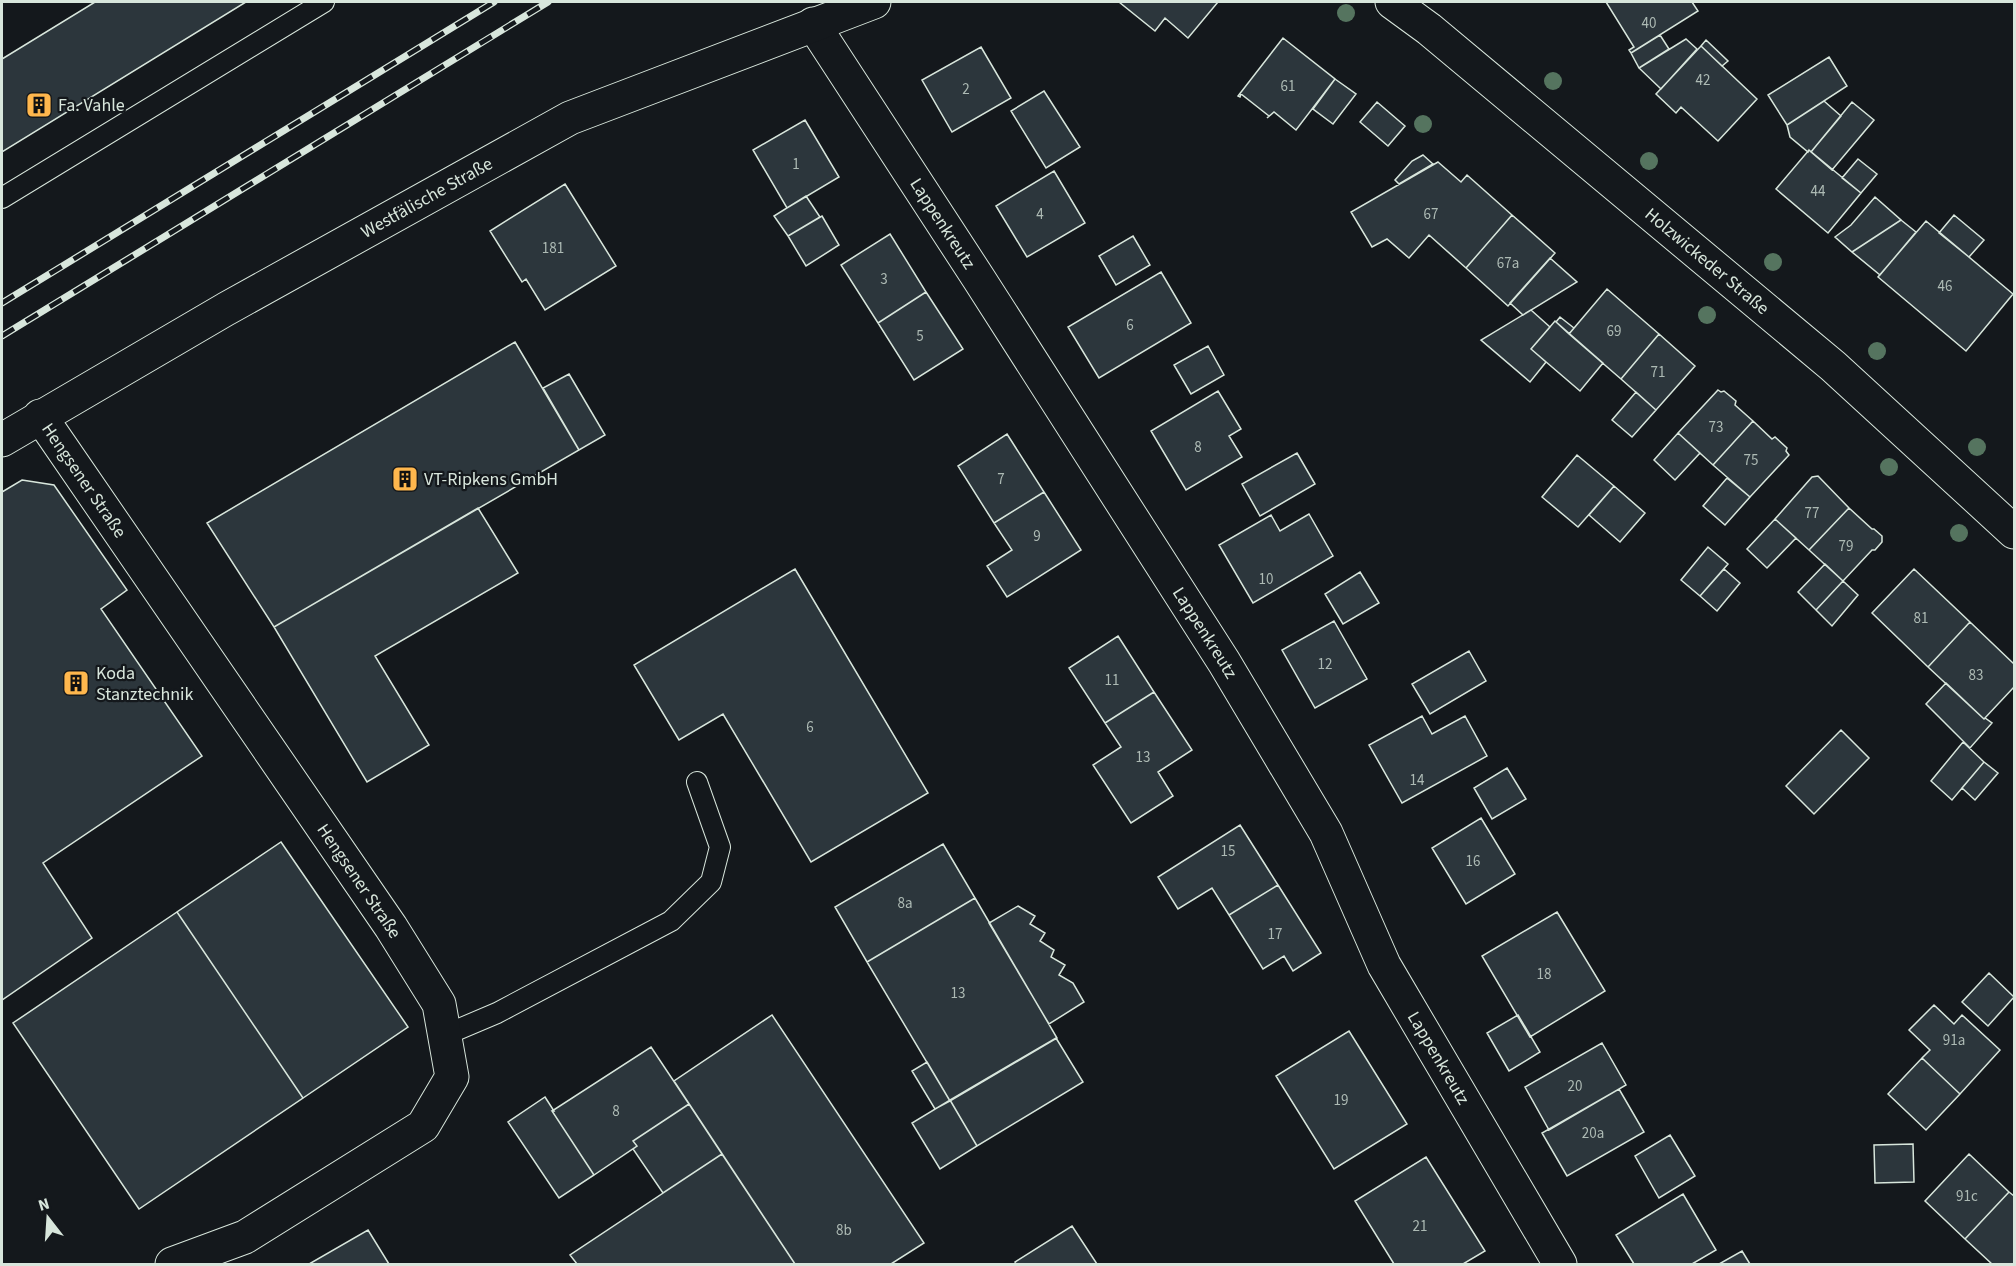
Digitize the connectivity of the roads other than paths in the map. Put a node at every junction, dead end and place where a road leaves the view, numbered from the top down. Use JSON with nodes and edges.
{"nodes":[{"id":1,"x":324,"y":2,"type":"edge"},
{"id":2,"x":874,"y":2,"type":"edge"},
{"id":3,"x":1392,"y":2,"type":"edge"},
{"id":4,"x":813,"y":24,"type":"junction"},
{"id":5,"x":2,"y":198,"type":"edge"},
{"id":6,"x":40,"y":416,"type":"junction"},
{"id":7,"x":2,"y":440,"type":"edge"},
{"id":8,"x":2014,"y":532,"type":"edge"},
{"id":9,"x":697,"y":782,"type":"dead end"},
{"id":10,"x":445,"y":1035,"type":"junction"},
{"id":11,"x":172,"y":1264,"type":"edge"},
{"id":12,"x":1560,"y":1264,"type":"edge"}],
"edges":[{"from":1,"to":5,"type":"lane"},
{"from":2,"to":4,"type":"street","name":"Westfälische Straße"},
{"from":3,"to":8,"type":"street","name":"Holzwickeder Straße"},
{"from":4,"to":6,"type":"street","name":"Westfälische Straße"},
{"from":4,"to":12,"type":"street","name":"Lappenkreutz"},
{"from":6,"to":7,"type":"street","name":"Westfälische Straße"},
{"from":6,"to":10,"type":"street","name":"Hengsener Straße"},
{"from":9,"to":10,"type":"lane"},
{"from":10,"to":11,"type":"street","name":"Hengsener Straße"}]}
